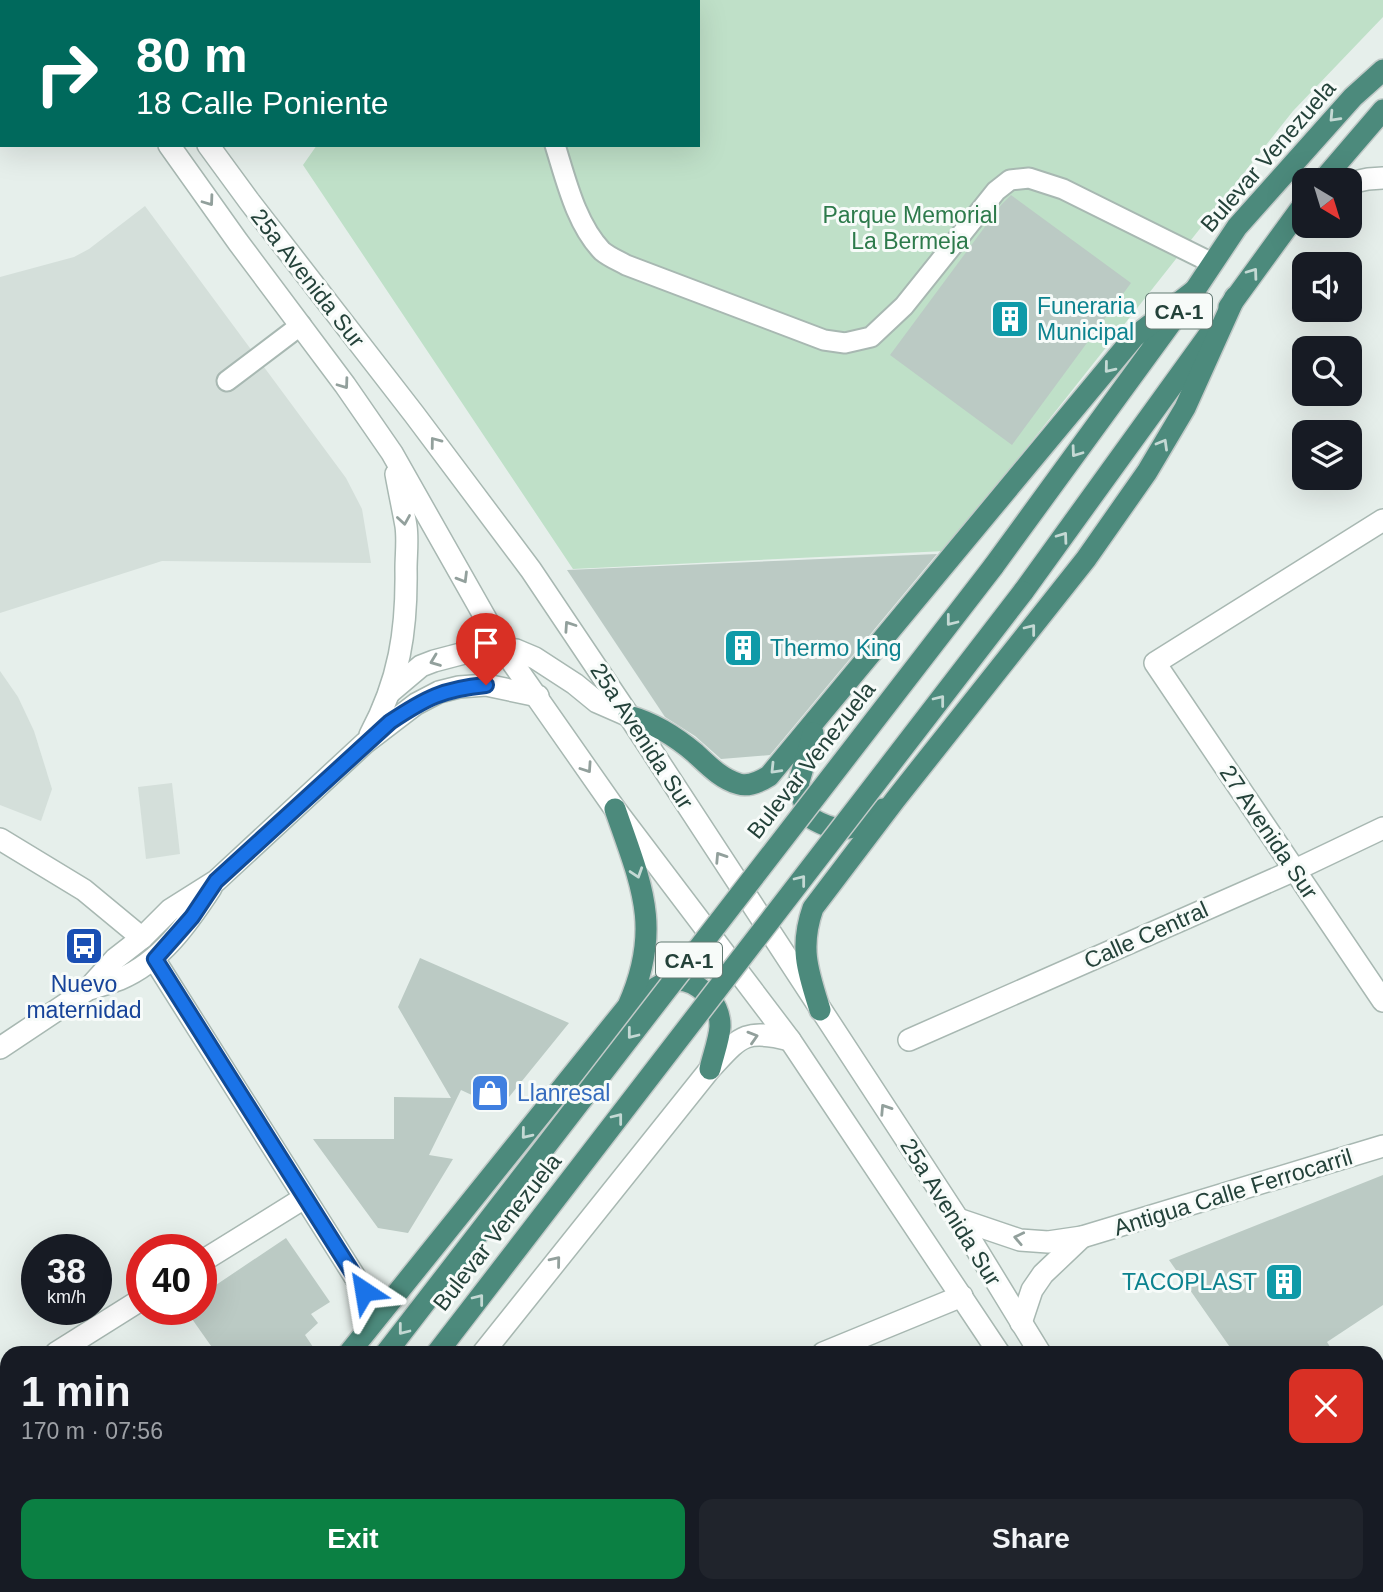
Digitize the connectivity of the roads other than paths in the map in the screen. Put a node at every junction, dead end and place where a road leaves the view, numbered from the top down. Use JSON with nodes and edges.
{"nodes":[{"id":1,"x":1383,"y":69,"type":"edge"},
{"id":2,"x":1383,"y":110,"type":"edge"},
{"id":3,"x":170,"y":147,"type":"edge"},
{"id":4,"x":209,"y":147,"type":"edge"},
{"id":5,"x":556,"y":147,"type":"edge"},
{"id":6,"x":1333,"y":168,"type":"edge"},
{"id":7,"x":1383,"y":178,"type":"edge"},
{"id":8,"x":1362,"y":181,"type":"edge"},
{"id":9,"x":1292,"y":220,"type":"edge"},
{"id":10,"x":1213,"y":263,"type":"junction"},
{"id":11,"x":1195,"y":289,"type":"junction"},
{"id":12,"x":1235,"y":297,"type":"junction"},
{"id":13,"x":301,"y":325,"type":"junction"},
{"id":14,"x":227,"y":381,"type":"dead end"},
{"id":15,"x":392,"y":453,"type":"junction"},
{"id":16,"x":1383,"y":520,"type":"edge"},
{"id":17,"x":503,"y":649,"type":"junction"},
{"id":18,"x":389,"y":693,"type":"junction"},
{"id":19,"x":538,"y":696,"type":"junction"},
{"id":20,"x":629,"y":716,"type":"junction"},
{"id":21,"x":817,"y":721,"type":"junction"},
{"id":22,"x":365,"y":743,"type":"junction"},
{"id":23,"x":895,"y":800,"type":"junction"},
{"id":24,"x":615,"y":809,"type":"junction"},
{"id":25,"x":1383,"y":828,"type":"edge"},
{"id":26,"x":0,"y":839,"type":"edge"},
{"id":27,"x":1295,"y":870,"type":"junction"},
{"id":28,"x":216,"y":881,"type":"junction"},
{"id":29,"x":142,"y":938,"type":"junction"},
{"id":30,"x":155,"y":959,"type":"junction"},
{"id":31,"x":87,"y":990,"type":"junction"},
{"id":32,"x":1383,"y":1001,"type":"edge"},
{"id":33,"x":628,"y":1006,"type":"junction"},
{"id":34,"x":820,"y":1010,"type":"junction"},
{"id":35,"x":790,"y":1040,"type":"junction"},
{"id":36,"x":909,"y":1040,"type":"dead end"},
{"id":37,"x":0,"y":1048,"type":"edge"},
{"id":38,"x":710,"y":1069,"type":"junction"},
{"id":39,"x":1383,"y":1146,"type":"edge"},
{"id":40,"x":304,"y":1198,"type":"junction"},
{"id":41,"x":958,"y":1219,"type":"junction"},
{"id":42,"x":1082,"y":1237,"type":"junction"},
{"id":43,"x":217,"y":1252,"type":"edge"},
{"id":44,"x":962,"y":1296,"type":"junction"},
{"id":45,"x":126,"y":1309,"type":"edge"},
{"id":46,"x":379,"y":1315,"type":"junction"},
{"id":47,"x":1021,"y":1323,"type":"junction"},
{"id":48,"x":67,"y":1346,"type":"edge"},
{"id":49,"x":355,"y":1346,"type":"edge"},
{"id":50,"x":391,"y":1346,"type":"edge"},
{"id":51,"x":442,"y":1346,"type":"edge"},
{"id":52,"x":489,"y":1346,"type":"edge"},
{"id":53,"x":840,"y":1346,"type":"edge"},
{"id":54,"x":994,"y":1346,"type":"edge"},
{"id":55,"x":1036,"y":1346,"type":"edge"}],
"edges":[{"from":1,"to":10,"type":"highway","name":"Bulevar Venezuela","number":"CA-1","one_way":true},
{"from":2,"to":6,"type":"highway"},
{"from":3,"to":13,"type":"street","name":"25a Avenida Sur","one_way":true},
{"from":20,"to":4,"type":"street","name":"25a Avenida Sur","one_way":true},
{"from":5,"to":10,"type":"lane"},
{"from":7,"to":8,"type":"street"},
{"from":12,"to":9,"type":"highway","name":"Bulevar Venezuela","number":"CA-1","one_way":true},
{"from":10,"to":11,"type":"highway","name":"Bulevar Venezuela","number":"CA-1"},
{"from":11,"to":21,"type":"highway","one_way":true},
{"from":11,"to":50,"type":"highway","name":"Bulevar Venezuela","number":"CA-1","one_way":true,"bridge":true},
{"from":23,"to":12,"type":"highway","one_way":true},
{"from":51,"to":12,"type":"highway","name":"Bulevar Venezuela","number":"CA-1","one_way":true,"bridge":true},
{"from":13,"to":14,"type":"lane"},
{"from":13,"to":15,"type":"street","name":"25a Avenida Sur","one_way":true},
{"from":15,"to":17,"type":"street","name":"25a Avenida Sur","one_way":true},
{"from":15,"to":18,"type":"street","one_way":true},
{"from":16,"to":27,"type":"street","name":"27 Avenida Sur"},
{"from":17,"to":18,"type":"street","one_way":true},
{"from":17,"to":19,"type":"street","name":"25a Avenida Sur"},
{"from":17,"to":20,"type":"street"},
{"from":18,"to":22,"type":"street"},
{"from":19,"to":22,"type":"street"},
{"from":19,"to":24,"type":"street","name":"25a Avenida Sur","one_way":true},
{"from":21,"to":20,"type":"highway","one_way":true},
{"from":34,"to":20,"type":"street","name":"25a Avenida Sur","one_way":true},
{"from":21,"to":23,"type":"highway"},
{"from":22,"to":28,"type":"street"},
{"from":23,"to":34,"type":"highway"},
{"from":24,"to":33,"type":"highway","one_way":true},
{"from":24,"to":35,"type":"street","name":"25a Avenida Sur"},
{"from":25,"to":27,"type":"street","name":"Calle Central"},
{"from":26,"to":29,"type":"street"},
{"from":27,"to":32,"type":"street","name":"27 Avenida Sur"},
{"from":27,"to":36,"type":"street","name":"Calle Central"},
{"from":28,"to":29,"type":"street"},
{"from":28,"to":30,"type":"street"},
{"from":29,"to":31,"type":"street"},
{"from":30,"to":31,"type":"street"},
{"from":30,"to":40,"type":"street"},
{"from":31,"to":37,"type":"street"},
{"from":33,"to":38,"type":"highway"},
{"from":33,"to":46,"type":"highway","one_way":true},
{"from":41,"to":34,"type":"street","name":"25a Avenida Sur","one_way":true},
{"from":38,"to":35,"type":"street","one_way":true},
{"from":35,"to":44,"type":"street","name":"25a Avenida Sur"},
{"from":52,"to":38,"type":"street","one_way":true},
{"from":39,"to":42,"type":"street","name":"Antigua Calle Ferrocarril"},
{"from":40,"to":43,"type":"street"},
{"from":40,"to":46,"type":"street"},
{"from":42,"to":41,"type":"street","name":"Antigua Calle Ferrocarril","one_way":true},
{"from":41,"to":47,"type":"street","name":"25a Avenida Sur"},
{"from":42,"to":47,"type":"street","name":"Antigua Calle Ferrocarril"},
{"from":44,"to":53,"type":"street"},
{"from":44,"to":54,"type":"street","name":"25a Avenida Sur"},
{"from":45,"to":48,"type":"street"},
{"from":46,"to":49,"type":"highway"},
{"from":47,"to":55,"type":"street","name":"25a Avenida Sur"}]}
